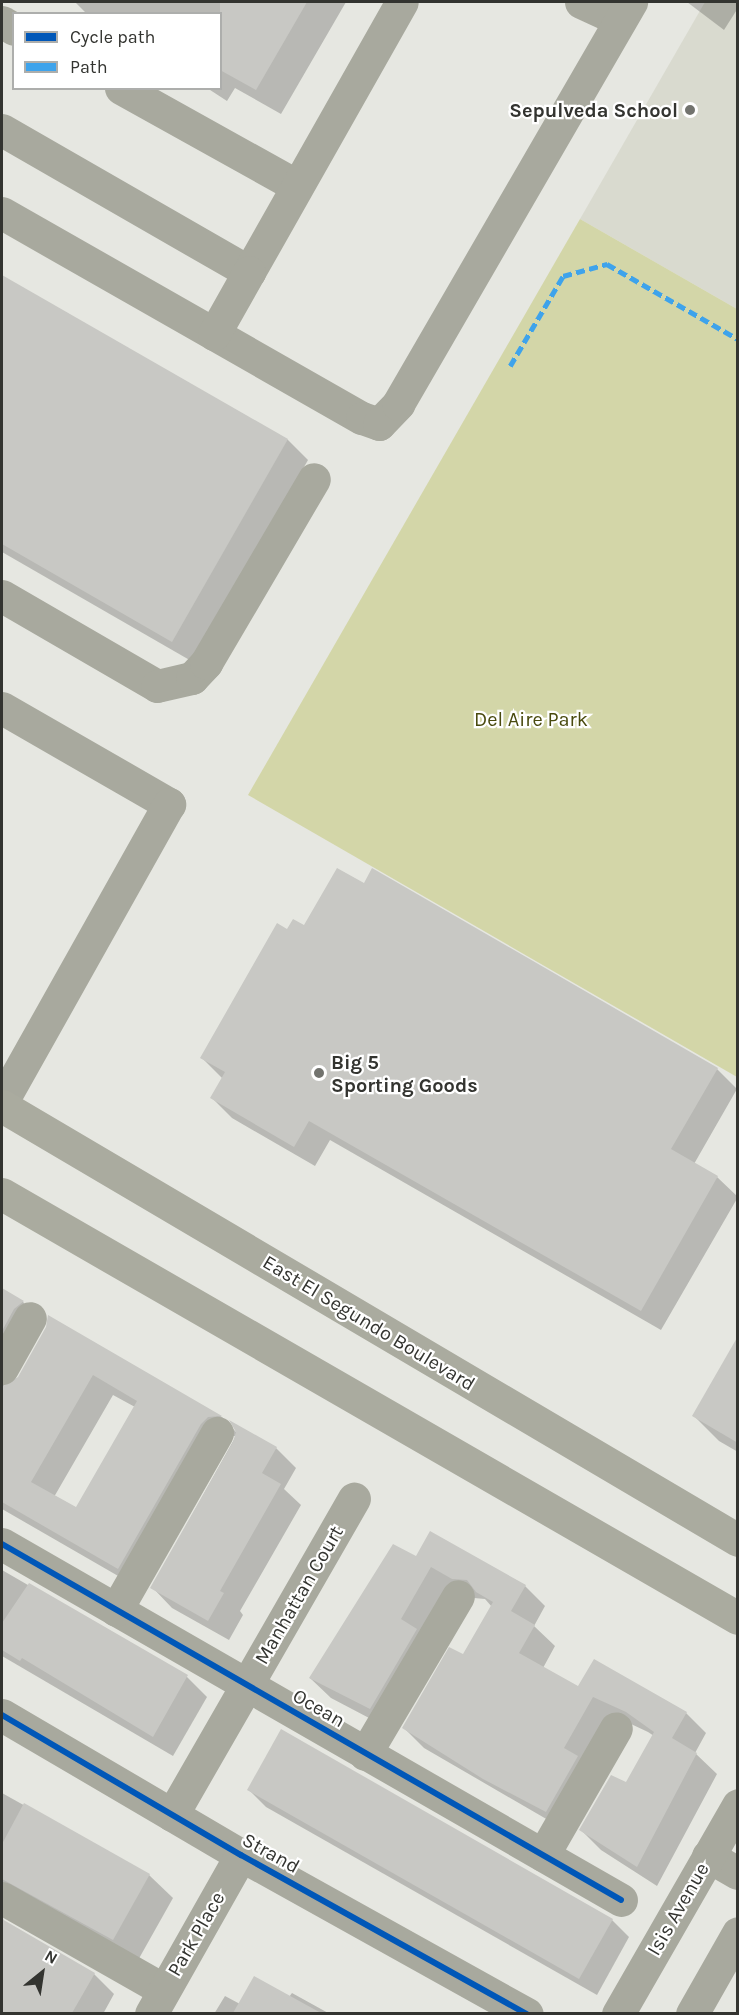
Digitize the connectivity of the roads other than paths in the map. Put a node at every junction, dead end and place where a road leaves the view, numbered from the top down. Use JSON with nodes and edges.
{"nodes":[{"id":1,"x":402,"y":2,"type":"edge"},
{"id":2,"x":581,"y":2,"type":"edge"},
{"id":3,"x":626,"y":11,"type":"edge"},
{"id":4,"x":125,"y":90,"type":"edge"},
{"id":5,"x":2,"y":130,"type":"edge"},
{"id":6,"x":297,"y":186,"type":"junction"},
{"id":7,"x":2,"y":213,"type":"edge"},
{"id":8,"x":249,"y":272,"type":"junction"},
{"id":9,"x":214,"y":334,"type":"junction"},
{"id":10,"x":314,"y":479,"type":"dead end"},
{"id":11,"x":2,"y":596,"type":"edge"},
{"id":12,"x":2,"y":708,"type":"edge"},
{"id":13,"x":2,"y":1104,"type":"edge"},
{"id":14,"x":2,"y":1194,"type":"edge"},
{"id":15,"x":30,"y":1318,"type":"dead end"},
{"id":16,"x":2,"y":1368,"type":"edge"},
{"id":17,"x":217,"y":1433,"type":"dead end"},
{"id":18,"x":354,"y":1499,"type":"dead end"},
{"id":19,"x":738,"y":1540,"type":"edge"},
{"id":20,"x":2,"y":1544,"type":"edge"},
{"id":21,"x":458,"y":1596,"type":"dead end"},
{"id":22,"x":116,"y":1610,"type":"junction"},
{"id":23,"x":738,"y":1618,"type":"edge"},
{"id":24,"x":247,"y":1686,"type":"junction"},
{"id":25,"x":2,"y":1715,"type":"edge"},
{"id":26,"x":616,"y":1728,"type":"dead end"},
{"id":27,"x":365,"y":1754,"type":"junction"},
{"id":28,"x":738,"y":1805,"type":"edge"},
{"id":29,"x":172,"y":1815,"type":"junction"},
{"id":30,"x":241,"y":1855,"type":"junction"},
{"id":31,"x":543,"y":1855,"type":"junction"},
{"id":32,"x":708,"y":1856,"type":"junction"},
{"id":33,"x":738,"y":1873,"type":"edge"},
{"id":34,"x":2,"y":1898,"type":"edge"},
{"id":35,"x":621,"y":1900,"type":"dead end"},
{"id":36,"x":738,"y":1933,"type":"edge"},
{"id":37,"x":157,"y":2002,"type":"edge"},
{"id":38,"x":527,"y":2013,"type":"edge"},
{"id":39,"x":618,"y":2013,"type":"edge"},
{"id":40,"x":692,"y":2013,"type":"edge"}],
"edges":[{"from":1,"to":6,"type":"street"},
{"from":2,"to":3,"type":"street"},
{"from":3,"to":9,"type":"street"},
{"from":4,"to":6,"type":"street"},
{"from":5,"to":8,"type":"street"},
{"from":6,"to":8,"type":"street"},
{"from":7,"to":9,"type":"street"},
{"from":8,"to":9,"type":"street"},
{"from":10,"to":11,"type":"street"},
{"from":12,"to":13,"type":"street"},
{"from":13,"to":19,"type":"main road","name":"East El Segundo Boulevard"},
{"from":14,"to":23,"type":"main road"},
{"from":15,"to":16,"type":"street"},
{"from":17,"to":22,"type":"street"},
{"from":18,"to":24,"type":"street","name":"Manhattan Court"},
{"from":20,"to":22,"type":"street","name":"Ocean"},
{"from":21,"to":27,"type":"street"},
{"from":22,"to":24,"type":"street","name":"Ocean"},
{"from":24,"to":27,"type":"street","name":"Ocean"},
{"from":24,"to":29,"type":"street","name":"Manhattan Court"},
{"from":25,"to":29,"type":"street","name":"Strand"},
{"from":26,"to":31,"type":"street"},
{"from":27,"to":31,"type":"street","name":"Ocean"},
{"from":28,"to":32,"type":"street","name":"Isis Avenue"},
{"from":29,"to":30,"type":"street","name":"Strand"},
{"from":30,"to":37,"type":"street","name":"Park Place"},
{"from":30,"to":38,"type":"street","name":"Strand"},
{"from":31,"to":35,"type":"street","name":"Ocean"},
{"from":32,"to":33,"type":"street"},
{"from":32,"to":39,"type":"street","name":"Isis Avenue"},
{"from":34,"to":37,"type":"street"},
{"from":36,"to":40,"type":"street"}]}
